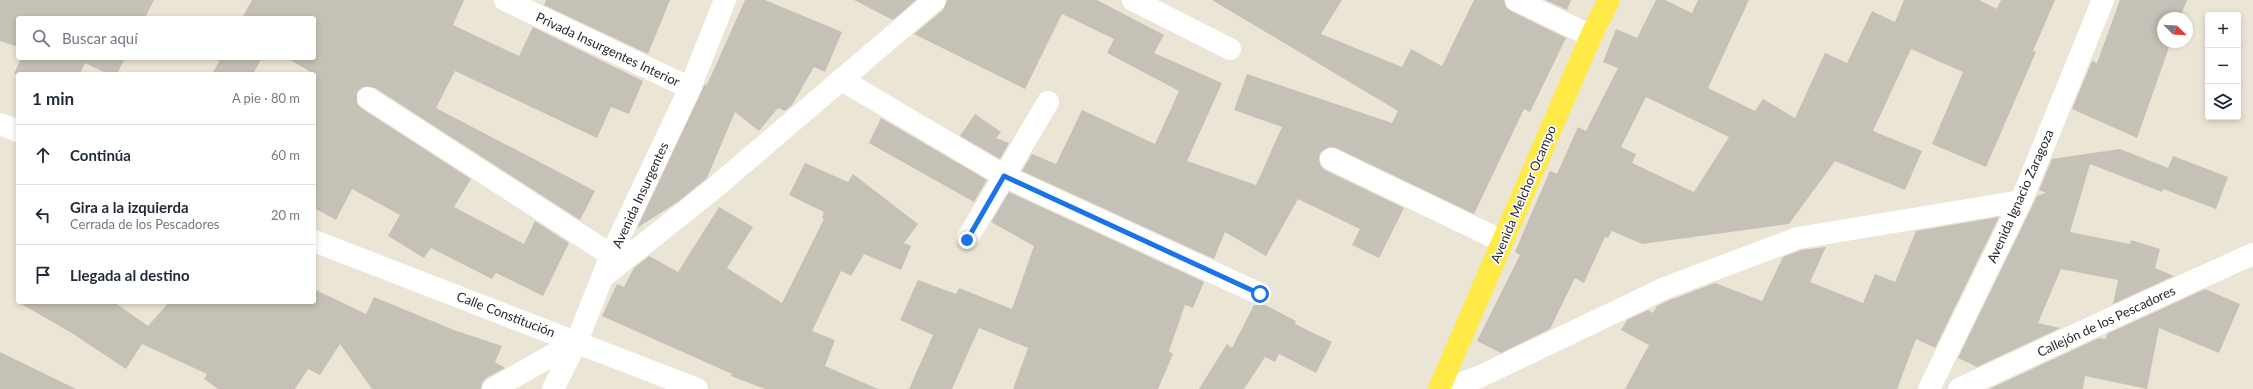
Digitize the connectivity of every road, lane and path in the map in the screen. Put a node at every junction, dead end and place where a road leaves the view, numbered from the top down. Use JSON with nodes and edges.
{"nodes":[{"id":1,"x":505,"y":0,"type":"edge"},
{"id":2,"x":725,"y":0,"type":"edge"},
{"id":3,"x":935,"y":0,"type":"edge"},
{"id":4,"x":1133,"y":0,"type":"edge"},
{"id":5,"x":1516,"y":0,"type":"edge"},
{"id":6,"x":1610,"y":0,"type":"edge"},
{"id":7,"x":2103,"y":0,"type":"edge"},
{"id":8,"x":1592,"y":36,"type":"junction"},
{"id":9,"x":1230,"y":50,"type":"dead end"},
{"id":10,"x":842,"y":80,"type":"junction"},
{"id":11,"x":690,"y":88,"type":"junction"},
{"id":12,"x":368,"y":98,"type":"dead end"},
{"id":13,"x":1048,"y":102,"type":"dead end"},
{"id":14,"x":0,"y":124,"type":"edge"},
{"id":15,"x":16,"y":129,"type":"edge"},
{"id":16,"x":1331,"y":159,"type":"dead end"},
{"id":17,"x":1004,"y":176,"type":"junction"},
{"id":18,"x":2021,"y":201,"type":"junction"},
{"id":19,"x":967,"y":240,"type":"dead end"},
{"id":20,"x":1502,"y":241,"type":"junction"},
{"id":21,"x":316,"y":242,"type":"edge"},
{"id":22,"x":2253,"y":254,"type":"edge"},
{"id":23,"x":611,"y":255,"type":"junction"},
{"id":24,"x":604,"y":276,"type":"junction"},
{"id":25,"x":1260,"y":294,"type":"dead end"},
{"id":26,"x":577,"y":342,"type":"junction"},
{"id":27,"x":493,"y":389,"type":"edge"},
{"id":28,"x":553,"y":389,"type":"edge"},
{"id":29,"x":697,"y":389,"type":"edge"},
{"id":30,"x":1439,"y":389,"type":"edge"},
{"id":31,"x":1444,"y":389,"type":"edge"},
{"id":32,"x":1929,"y":389,"type":"edge"},
{"id":33,"x":1959,"y":389,"type":"edge"}],
"edges":[{"from":1,"to":11,"type":"street","name":"Privada Insurgentes Interior"},
{"from":2,"to":11,"type":"street","name":"Avenida Insurgentes"},
{"from":3,"to":10,"type":"street"},
{"from":4,"to":9,"type":"street"},
{"from":5,"to":8,"type":"street"},
{"from":6,"to":8,"type":"main road","name":"Avenida Melchor Ocampo"},
{"from":7,"to":18,"type":"street","name":"Avenida Ignacio Zaragoza"},
{"from":8,"to":20,"type":"main road","name":"Avenida Melchor Ocampo"},
{"from":10,"to":17,"type":"street"},
{"from":10,"to":24,"type":"street"},
{"from":11,"to":23,"type":"street","name":"Avenida Insurgentes"},
{"from":12,"to":23,"type":"street"},
{"from":13,"to":17,"type":"street"},
{"from":14,"to":15,"type":"street"},
{"from":16,"to":20,"type":"street"},
{"from":17,"to":19,"type":"street"},
{"from":17,"to":25,"type":"street"},
{"from":18,"to":31,"type":"street"},
{"from":18,"to":32,"type":"street","name":"Avenida Ignacio Zaragoza"},
{"from":20,"to":30,"type":"main road","name":"Avenida Melchor Ocampo"},
{"from":21,"to":26,"type":"street","name":"Calle Constitución"},
{"from":22,"to":33,"type":"street","name":"Callejón de los Pescadores"},
{"from":23,"to":24,"type":"street","name":"Avenida Insurgentes"},
{"from":24,"to":26,"type":"street","name":"Avenida Insurgentes"},
{"from":26,"to":27,"type":"street"},
{"from":26,"to":28,"type":"street","name":"Avenida Insurgentes"},
{"from":26,"to":29,"type":"street","name":"Calle Constitución"}]}
